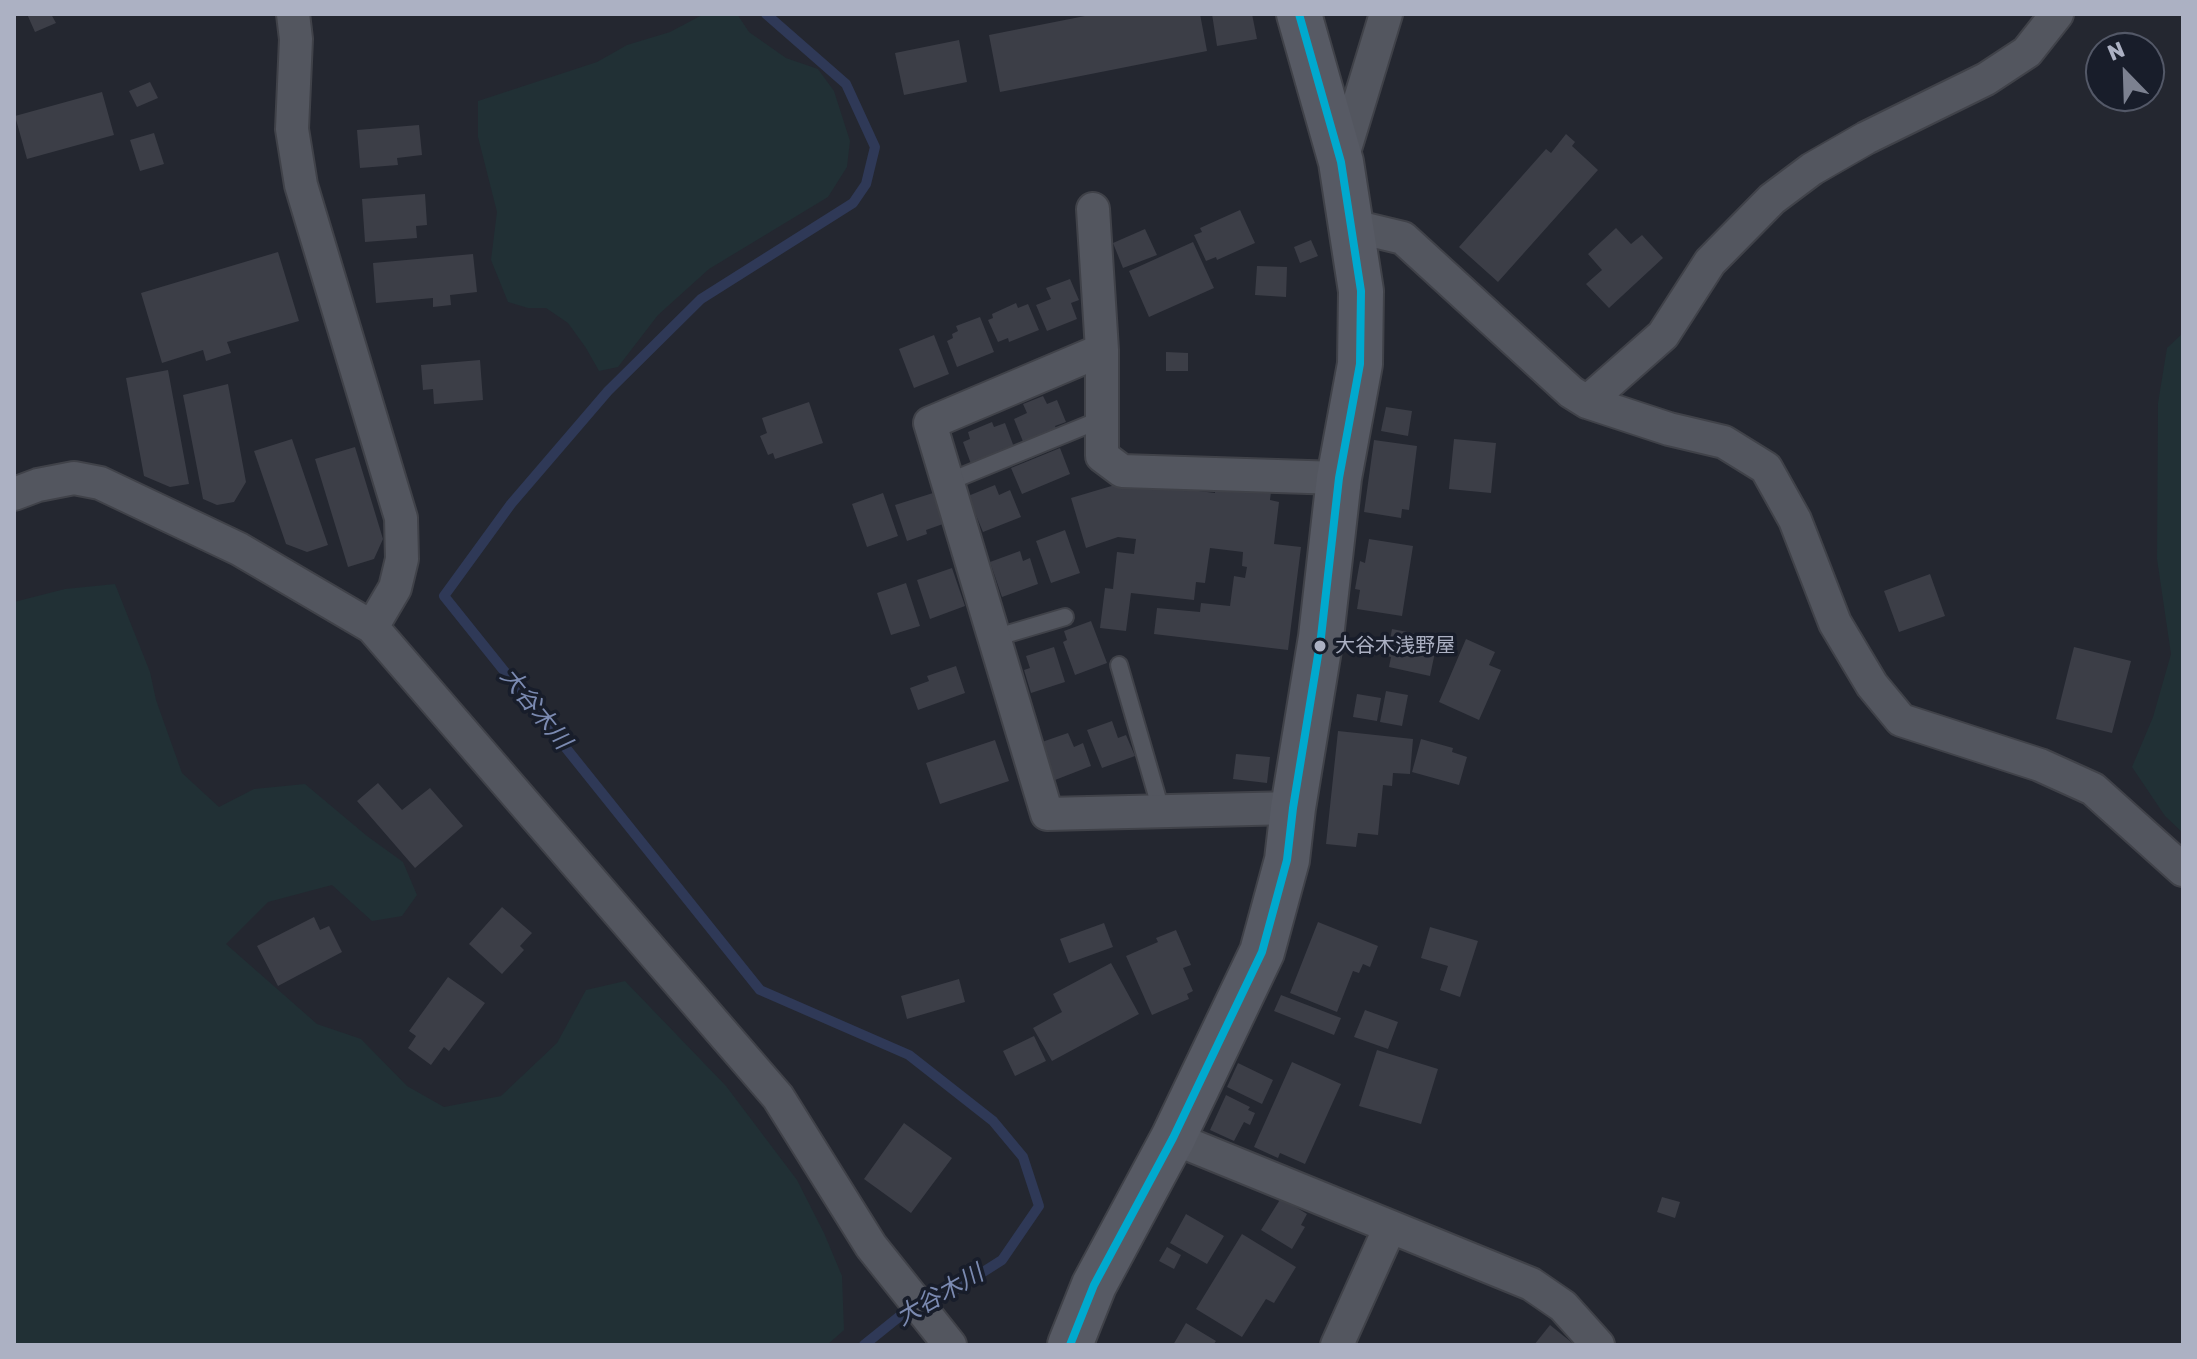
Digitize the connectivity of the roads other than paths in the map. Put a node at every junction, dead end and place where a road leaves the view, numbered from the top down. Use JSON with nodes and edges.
{"nodes":[{"id":1,"x":293,"y":14,"type":"edge"},
{"id":2,"x":1299,"y":14,"type":"edge"},
{"id":3,"x":1386,"y":14,"type":"edge"},
{"id":4,"x":2057,"y":14,"type":"edge"},
{"id":5,"x":1341,"y":162,"type":"junction"},
{"id":6,"x":1093,"y":209,"type":"dead end"},
{"id":7,"x":1353,"y":226,"type":"junction"},
{"id":8,"x":1102,"y":350,"type":"junction"},
{"id":9,"x":1587,"y":402,"type":"junction"},
{"id":10,"x":1102,"y":419,"type":"junction"},
{"id":11,"x":1339,"y":478,"type":"junction"},
{"id":12,"x":948,"y":482,"type":"junction"},
{"id":13,"x":14,"y":494,"type":"edge"},
{"id":14,"x":1065,"y":617,"type":"dead end"},
{"id":15,"x":372,"y":627,"type":"junction"},
{"id":16,"x":994,"y":638,"type":"junction"},
{"id":17,"x":1119,"y":665,"type":"dead end"},
{"id":18,"x":1293,"y":808,"type":"junction"},
{"id":19,"x":1161,"y":810,"type":"junction"},
{"id":20,"x":2183,"y":870,"type":"edge"},
{"id":21,"x":1173,"y":1138,"type":"junction"},
{"id":22,"x":1390,"y":1227,"type":"junction"},
{"id":23,"x":942,"y":1335,"type":"edge"},
{"id":24,"x":1070,"y":1345,"type":"edge"},
{"id":25,"x":1337,"y":1345,"type":"edge"},
{"id":26,"x":1598,"y":1345,"type":"edge"}],
"edges":[{"from":1,"to":15,"type":"street"},
{"from":2,"to":5,"type":"main road"},
{"from":3,"to":5,"type":"street"},
{"from":4,"to":9,"type":"street"},
{"from":5,"to":7,"type":"main road"},
{"from":6,"to":8,"type":"street"},
{"from":7,"to":9,"type":"street"},
{"from":7,"to":11,"type":"main road"},
{"from":8,"to":10,"type":"street"},
{"from":8,"to":12,"type":"street"},
{"from":9,"to":20,"type":"street"},
{"from":10,"to":11,"type":"street"},
{"from":10,"to":12,"type":"lane"},
{"from":11,"to":18,"type":"main road"},
{"from":12,"to":16,"type":"street"},
{"from":13,"to":15,"type":"street"},
{"from":14,"to":16,"type":"lane"},
{"from":15,"to":23,"type":"street"},
{"from":16,"to":19,"type":"street"},
{"from":17,"to":19,"type":"lane"},
{"from":18,"to":19,"type":"street"},
{"from":18,"to":21,"type":"main road"},
{"from":21,"to":22,"type":"street"},
{"from":21,"to":24,"type":"main road"},
{"from":22,"to":25,"type":"street"},
{"from":22,"to":26,"type":"street"}]}
